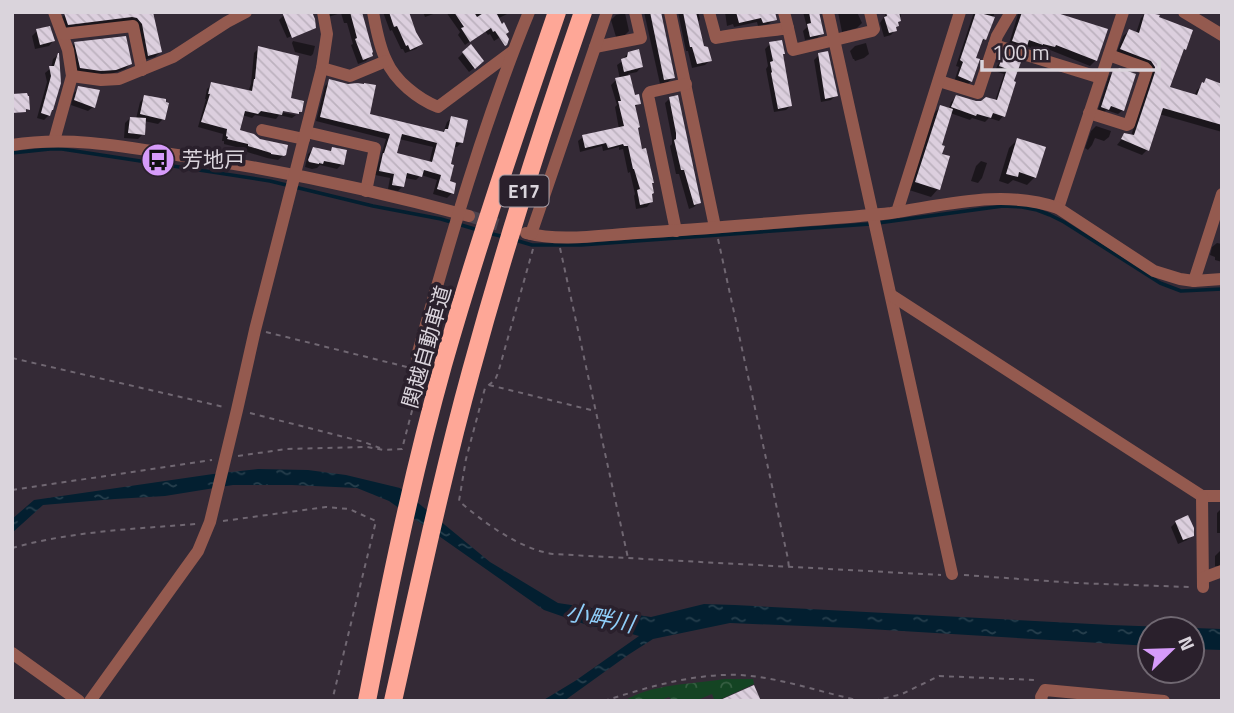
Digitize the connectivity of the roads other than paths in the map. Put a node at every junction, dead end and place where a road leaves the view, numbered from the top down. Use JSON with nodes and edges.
{"nodes":[{"id":1,"x":54,"y":12,"type":"edge"},
{"id":2,"x":246,"y":12,"type":"edge"},
{"id":3,"x":323,"y":12,"type":"edge"},
{"id":4,"x":373,"y":12,"type":"edge"},
{"id":5,"x":529,"y":12,"type":"edge"},
{"id":6,"x":557,"y":12,"type":"edge"},
{"id":7,"x":583,"y":12,"type":"edge"},
{"id":8,"x":607,"y":12,"type":"edge"},
{"id":9,"x":635,"y":12,"type":"edge"},
{"id":10,"x":670,"y":12,"type":"edge"},
{"id":11,"x":709,"y":12,"type":"edge"},
{"id":12,"x":784,"y":12,"type":"edge"},
{"id":13,"x":828,"y":12,"type":"edge"},
{"id":14,"x":870,"y":12,"type":"edge"},
{"id":15,"x":960,"y":12,"type":"edge"},
{"id":16,"x":1011,"y":12,"type":"edge"},
{"id":17,"x":1123,"y":12,"type":"edge"},
{"id":18,"x":1184,"y":12,"type":"edge"},
{"id":19,"x":788,"y":28,"type":"junction"},
{"id":20,"x":63,"y":34,"type":"junction"},
{"id":21,"x":1222,"y":35,"type":"edge"},
{"id":22,"x":834,"y":40,"type":"junction"},
{"id":23,"x":994,"y":45,"type":"junction"},
{"id":24,"x":594,"y":47,"type":"junction"},
{"id":25,"x":513,"y":51,"type":"junction"},
{"id":26,"x":1109,"y":55,"type":"junction"},
{"id":27,"x":386,"y":61,"type":"junction"},
{"id":28,"x":323,"y":68,"type":"junction"},
{"id":29,"x":142,"y":70,"type":"junction"},
{"id":30,"x":72,"y":76,"type":"junction"},
{"id":31,"x":1101,"y":78,"type":"junction"},
{"id":32,"x":939,"y":81,"type":"junction"},
{"id":33,"x":686,"y":85,"type":"junction"},
{"id":34,"x":1090,"y":113,"type":"junction"},
{"id":35,"x":262,"y":131,"type":"dead end"},
{"id":36,"x":305,"y":136,"type":"junction"},
{"id":37,"x":54,"y":141,"type":"junction"},
{"id":38,"x":12,"y":145,"type":"edge"},
{"id":39,"x":294,"y":177,"type":"junction"},
{"id":40,"x":366,"y":191,"type":"junction"},
{"id":41,"x":1222,"y":194,"type":"edge"},
{"id":42,"x":1058,"y":208,"type":"junction"},
{"id":43,"x":897,"y":212,"type":"junction"},
{"id":44,"x":463,"y":215,"type":"junction"},
{"id":45,"x":873,"y":215,"type":"junction"},
{"id":46,"x":715,"y":227,"type":"junction"},
{"id":47,"x":676,"y":230,"type":"junction"},
{"id":48,"x":1222,"y":279,"type":"edge"},
{"id":49,"x":1194,"y":281,"type":"junction"},
{"id":50,"x":891,"y":295,"type":"junction"},
{"id":51,"x":420,"y":370,"type":"road end"},
{"id":52,"x":1202,"y":496,"type":"junction"},
{"id":53,"x":1222,"y":496,"type":"edge"},
{"id":54,"x":1222,"y":571,"type":"edge"},
{"id":55,"x":952,"y":574,"type":"road end"},
{"id":56,"x":12,"y":653,"type":"edge"},
{"id":57,"x":1043,"y":696,"type":"edge"},
{"id":58,"x":1123,"y":699,"type":"edge"},
{"id":59,"x":79,"y":701,"type":"edge"},
{"id":60,"x":90,"y":701,"type":"edge"},
{"id":61,"x":367,"y":701,"type":"edge"},
{"id":62,"x":393,"y":701,"type":"edge"},
{"id":63,"x":1164,"y":701,"type":"edge"}],
"edges":[{"from":1,"to":20,"type":"street"},
{"from":2,"to":29,"type":"street"},
{"from":3,"to":28,"type":"street"},
{"from":4,"to":27,"type":"street"},
{"from":5,"to":25,"type":"street"},
{"from":6,"to":61,"type":"highway","name":"関越自動車道","number":"E17"},
{"from":7,"to":62,"type":"highway","number":"E17"},
{"from":8,"to":24,"type":"street"},
{"from":9,"to":24,"type":"street"},
{"from":10,"to":33,"type":"street"},
{"from":11,"to":19,"type":"street"},
{"from":12,"to":19,"type":"street"},
{"from":13,"to":22,"type":"street"},
{"from":14,"to":22,"type":"street"},
{"from":15,"to":32,"type":"street"},
{"from":16,"to":23,"type":"street"},
{"from":17,"to":26,"type":"street"},
{"from":18,"to":21,"type":"street"},
{"from":19,"to":22,"type":"street"},
{"from":20,"to":29,"type":"street"},
{"from":20,"to":30,"type":"street"},
{"from":22,"to":45,"type":"street"},
{"from":23,"to":31,"type":"street"},
{"from":23,"to":32,"type":"street"},
{"from":24,"to":47,"type":"street"},
{"from":25,"to":27,"type":"street"},
{"from":25,"to":44,"type":"street"},
{"from":26,"to":31,"type":"street"},
{"from":26,"to":34,"type":"street"},
{"from":27,"to":28,"type":"street"},
{"from":28,"to":36,"type":"street"},
{"from":29,"to":30,"type":"street"},
{"from":30,"to":37,"type":"street"},
{"from":31,"to":34,"type":"street"},
{"from":32,"to":43,"type":"street"},
{"from":33,"to":46,"type":"street"},
{"from":33,"to":47,"type":"street"},
{"from":34,"to":42,"type":"street"},
{"from":35,"to":36,"type":"street"},
{"from":36,"to":39,"type":"street"},
{"from":36,"to":40,"type":"street"},
{"from":37,"to":38,"type":"street"},
{"from":37,"to":39,"type":"street"},
{"from":39,"to":40,"type":"street"},
{"from":39,"to":60,"type":"street"},
{"from":40,"to":44,"type":"street"},
{"from":41,"to":49,"type":"street"},
{"from":42,"to":43,"type":"street"},
{"from":42,"to":49,"type":"street"},
{"from":43,"to":45,"type":"street"},
{"from":44,"to":51,"type":"street"},
{"from":45,"to":46,"type":"street"},
{"from":45,"to":50,"type":"street"},
{"from":46,"to":47,"type":"street"},
{"from":48,"to":49,"type":"street"},
{"from":50,"to":52,"type":"street"},
{"from":50,"to":55,"type":"street"},
{"from":52,"to":53,"type":"street"},
{"from":52,"to":54,"type":"street"},
{"from":56,"to":59,"type":"street"},
{"from":57,"to":58,"type":"street"},
{"from":58,"to":63,"type":"street"}]}
